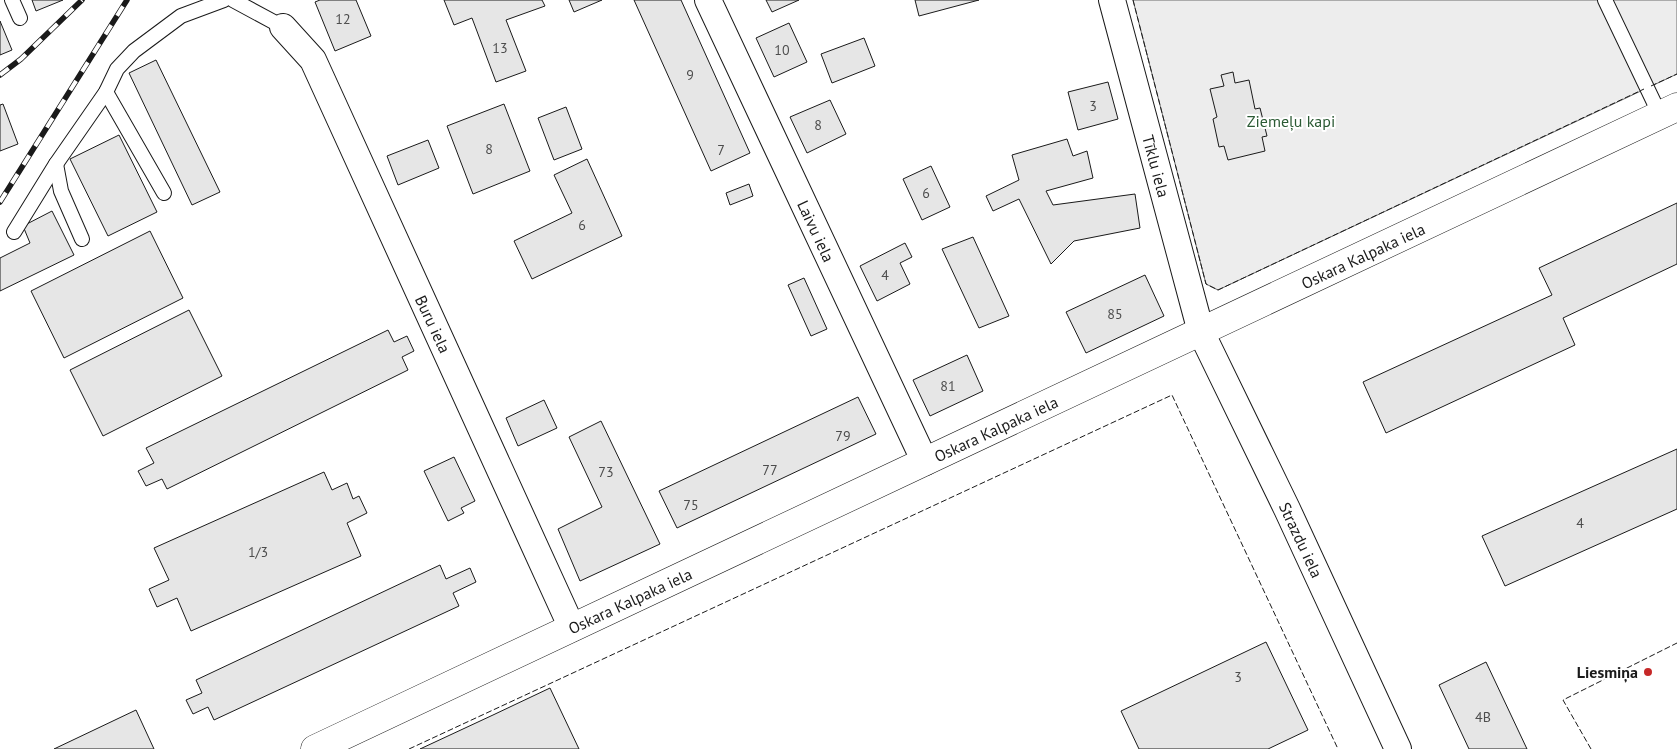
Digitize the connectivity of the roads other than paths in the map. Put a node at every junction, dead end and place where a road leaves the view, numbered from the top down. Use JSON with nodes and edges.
{"nodes":[{"id":1,"x":12,"y":0,"type":"edge"},
{"id":2,"x":224,"y":0,"type":"edge"},
{"id":3,"x":233,"y":0,"type":"edge"},
{"id":4,"x":708,"y":0,"type":"edge"},
{"id":5,"x":1112,"y":0,"type":"edge"},
{"id":6,"x":1605,"y":0,"type":"edge"},
{"id":7,"x":20,"y":18,"type":"dead end"},
{"id":8,"x":283,"y":27,"type":"joint"},
{"id":9,"x":106,"y":92,"type":"junction"},
{"id":10,"x":1668,"y":111,"type":"edge"},
{"id":11,"x":56,"y":164,"type":"junction"},
{"id":12,"x":164,"y":193,"type":"dead end"},
{"id":13,"x":14,"y":232,"type":"dead end"},
{"id":14,"x":82,"y":239,"type":"dead end"},
{"id":15,"x":1201,"y":332,"type":"junction"},
{"id":16,"x":925,"y":462,"type":"junction"},
{"id":17,"x":572,"y":628,"type":"junction"},
{"id":18,"x":315,"y":749,"type":"edge"},
{"id":19,"x":1398,"y":749,"type":"edge"}],
"edges":[{"from":1,"to":7,"type":"lane"},
{"from":2,"to":9,"type":"lane"},
{"from":3,"to":8,"type":"lane"},
{"from":4,"to":16,"type":"street","name":"Laivu iela"},
{"from":5,"to":15,"type":"street","name":"Tīklu iela"},
{"from":6,"to":10,"type":"lane"},
{"from":8,"to":17,"type":"street","name":"Buru iela"},
{"from":9,"to":11,"type":"lane"},
{"from":9,"to":12,"type":"lane"},
{"from":10,"to":15,"type":"main road","name":"Oskara Kalpaka iela"},
{"from":11,"to":13,"type":"lane"},
{"from":11,"to":14,"type":"lane"},
{"from":15,"to":16,"type":"main road","name":"Oskara Kalpaka iela"},
{"from":15,"to":19,"type":"street","name":"Strazdu iela"},
{"from":16,"to":17,"type":"main road","name":"Oskara Kalpaka iela"},
{"from":17,"to":18,"type":"main road","name":"Oskara Kalpaka iela"}]}
